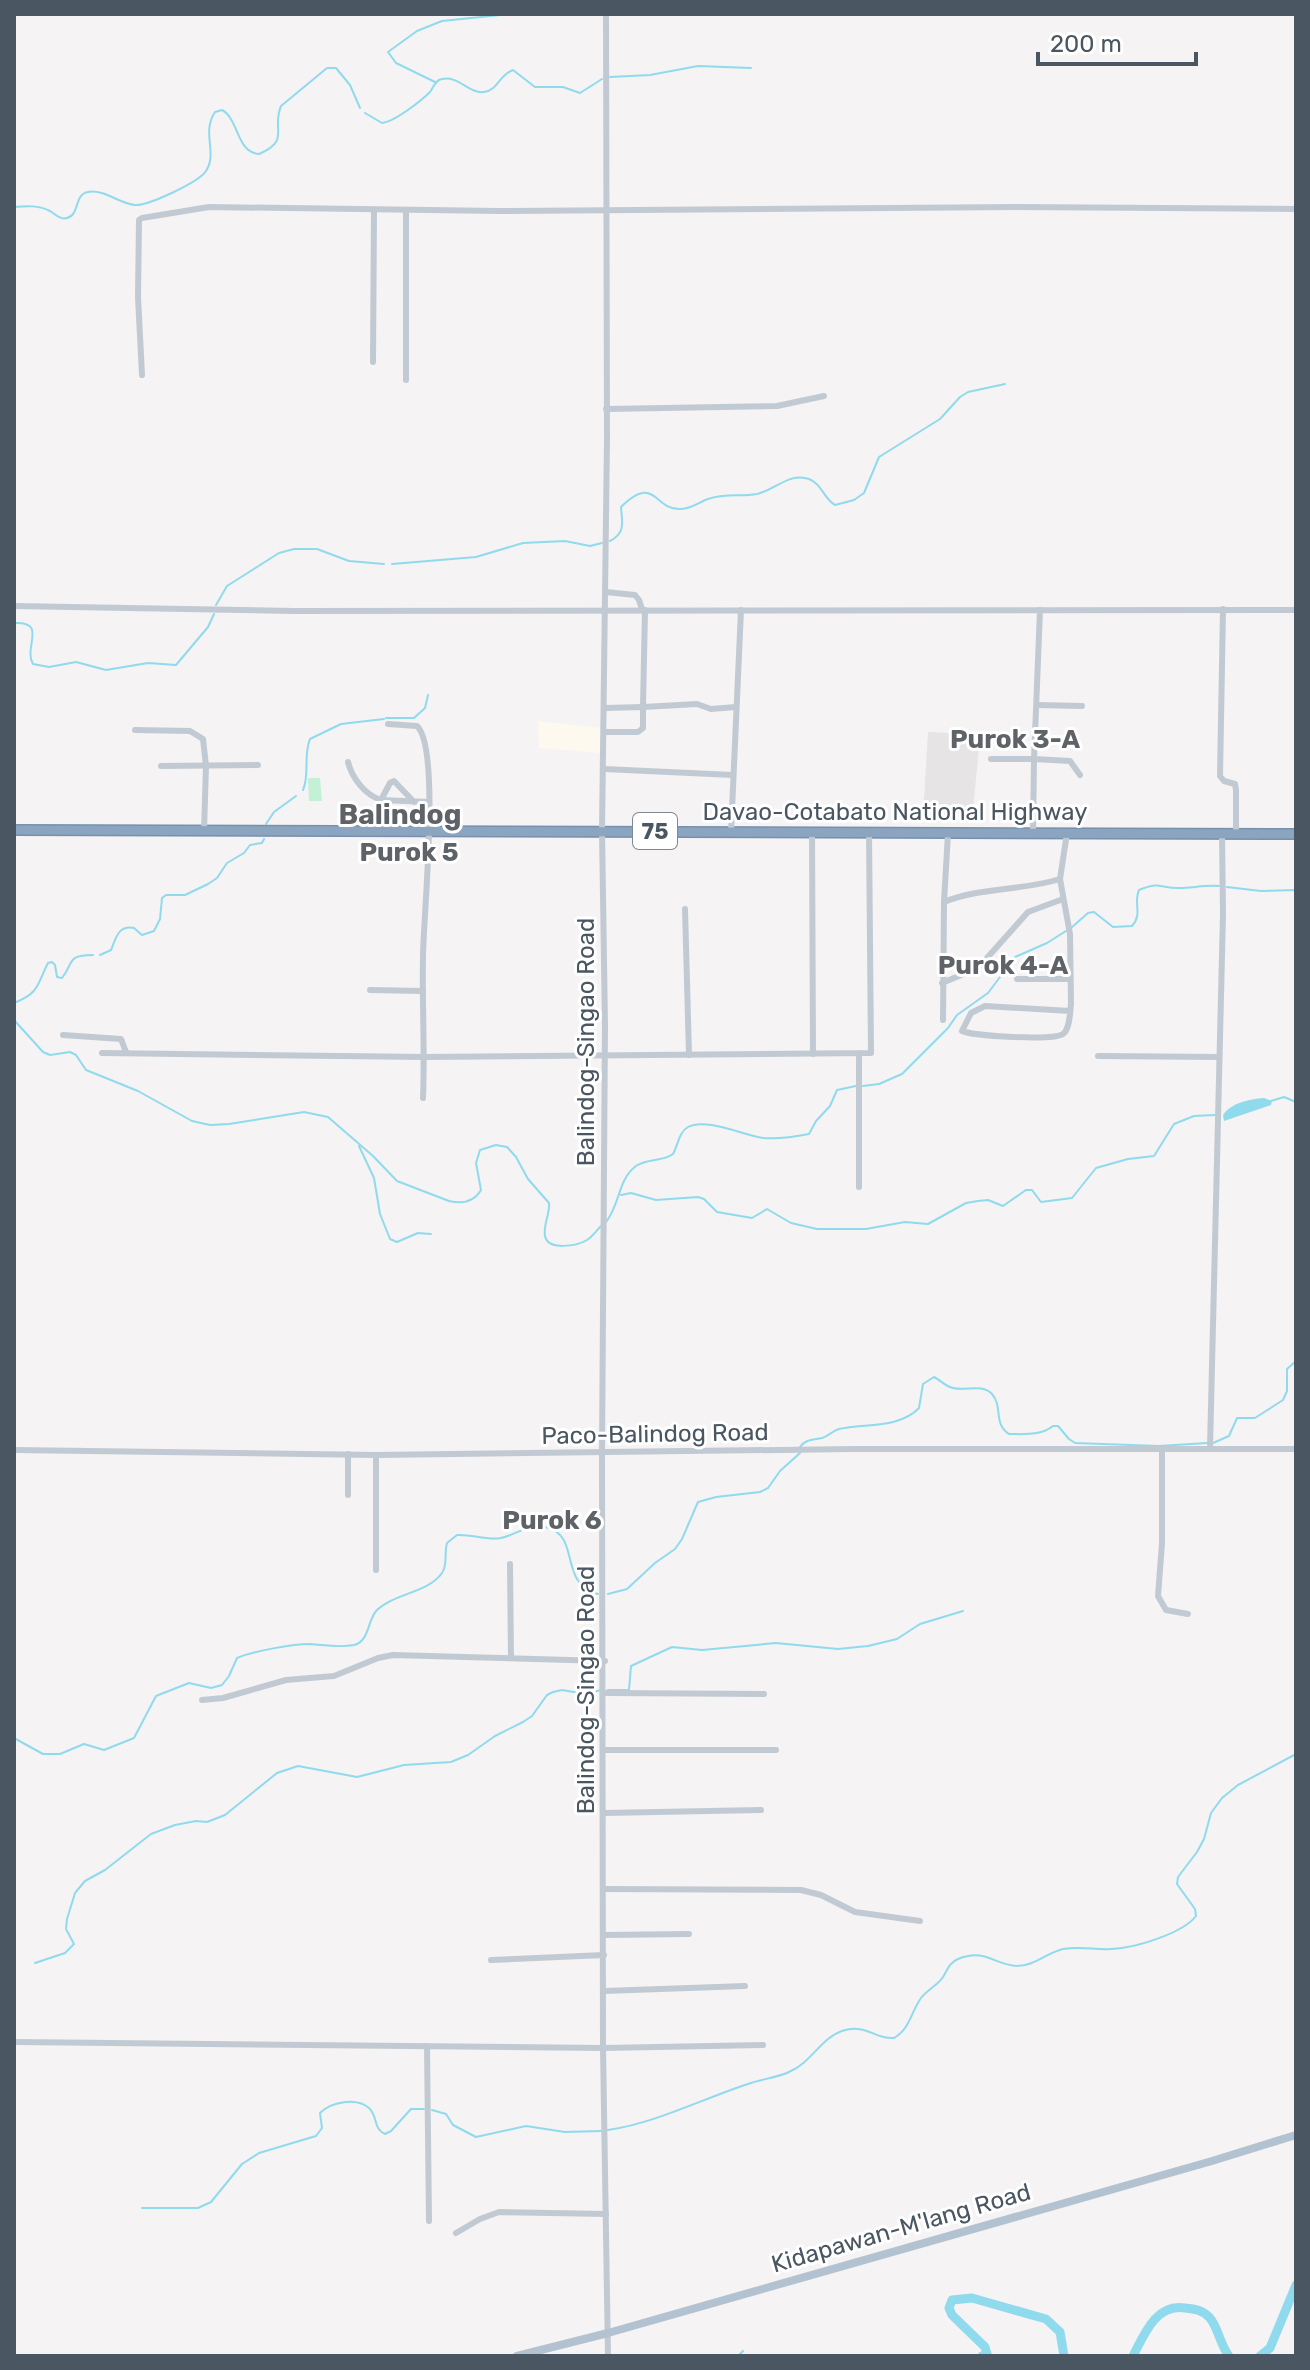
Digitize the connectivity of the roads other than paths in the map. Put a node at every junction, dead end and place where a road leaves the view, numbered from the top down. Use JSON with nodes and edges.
{"nodes":[{"id":1,"x":606,"y":14,"type":"edge"},
{"id":2,"x":1296,"y":209,"type":"edge"},
{"id":3,"x":374,"y":210,"type":"junction"},
{"id":4,"x":406,"y":210,"type":"junction"},
{"id":5,"x":605,"y":210,"type":"junction"},
{"id":6,"x":373,"y":362,"type":"dead end"},
{"id":7,"x":142,"y":375,"type":"dead end"},
{"id":8,"x":406,"y":380,"type":"dead end"},
{"id":9,"x":824,"y":396,"type":"dead end"},
{"id":10,"x":606,"y":409,"type":"junction"},
{"id":11,"x":606,"y":592,"type":"junction"},
{"id":12,"x":14,"y":606,"type":"edge"},
{"id":13,"x":1223,"y":609,"type":"junction"},
{"id":14,"x":605,"y":610,"type":"junction"},
{"id":15,"x":644,"y":610,"type":"junction"},
{"id":16,"x":741,"y":610,"type":"junction"},
{"id":17,"x":1040,"y":610,"type":"junction"},
{"id":18,"x":1296,"y":610,"type":"edge"},
{"id":19,"x":1037,"y":705,"type":"junction"},
{"id":20,"x":1082,"y":706,"type":"dead end"},
{"id":21,"x":643,"y":707,"type":"junction"},
{"id":22,"x":736,"y":707,"type":"junction"},
{"id":23,"x":605,"y":708,"type":"junction"},
{"id":24,"x":388,"y":724,"type":"dead end"},
{"id":25,"x":135,"y":730,"type":"dead end"},
{"id":26,"x":604,"y":732,"type":"junction"},
{"id":27,"x":991,"y":759,"type":"dead end"},
{"id":28,"x":1034,"y":759,"type":"junction"},
{"id":29,"x":348,"y":762,"type":"dead end"},
{"id":30,"x":258,"y":765,"type":"dead end"},
{"id":31,"x":161,"y":766,"type":"dead end"},
{"id":32,"x":206,"y":766,"type":"junction"},
{"id":33,"x":604,"y":769,"type":"junction"},
{"id":34,"x":733,"y":775,"type":"junction"},
{"id":35,"x":1080,"y":775,"type":"dead end"},
{"id":36,"x":381,"y":800,"type":"junction"},
{"id":37,"x":414,"y":802,"type":"junction"},
{"id":38,"x":429,"y":802,"type":"junction"},
{"id":39,"x":14,"y":830,"type":"edge"},
{"id":40,"x":204,"y":831,"type":"junction"},
{"id":41,"x":428,"y":831,"type":"junction"},
{"id":42,"x":602,"y":831,"type":"junction"},
{"id":43,"x":812,"y":831,"type":"junction"},
{"id":44,"x":731,"y":832,"type":"junction"},
{"id":45,"x":869,"y":832,"type":"junction"},
{"id":46,"x":948,"y":833,"type":"junction"},
{"id":47,"x":1033,"y":833,"type":"junction"},
{"id":48,"x":1067,"y":833,"type":"junction"},
{"id":49,"x":1222,"y":834,"type":"junction"},
{"id":50,"x":1236,"y":834,"type":"junction"},
{"id":51,"x":1296,"y":834,"type":"edge"},
{"id":52,"x":1060,"y":879,"type":"junction"},
{"id":53,"x":1063,"y":899,"type":"junction"},
{"id":54,"x":944,"y":902,"type":"junction"},
{"id":55,"x":685,"y":909,"type":"dead end"},
{"id":56,"x":1017,"y":979,"type":"dead end"},
{"id":57,"x":1070,"y":979,"type":"junction"},
{"id":58,"x":942,"y":983,"type":"junction"},
{"id":59,"x":370,"y":990,"type":"dead end"},
{"id":60,"x":423,"y":991,"type":"junction"},
{"id":61,"x":1070,"y":1011,"type":"junction"},
{"id":62,"x":943,"y":1020,"type":"dead end"},
{"id":63,"x":63,"y":1035,"type":"dead end"},
{"id":64,"x":126,"y":1052,"type":"junction"},
{"id":65,"x":102,"y":1053,"type":"dead end"},
{"id":66,"x":859,"y":1053,"type":"junction"},
{"id":67,"x":813,"y":1054,"type":"junction"},
{"id":68,"x":689,"y":1055,"type":"junction"},
{"id":69,"x":605,"y":1056,"type":"junction"},
{"id":70,"x":1098,"y":1056,"type":"dead end"},
{"id":71,"x":425,"y":1057,"type":"junction"},
{"id":72,"x":1219,"y":1057,"type":"junction"},
{"id":73,"x":423,"y":1098,"type":"dead end"},
{"id":74,"x":859,"y":1187,"type":"dead end"},
{"id":75,"x":1210,"y":1448,"type":"junction"},
{"id":76,"x":1162,"y":1449,"type":"junction"},
{"id":77,"x":1296,"y":1449,"type":"edge"},
{"id":78,"x":14,"y":1450,"type":"edge"},
{"id":79,"x":348,"y":1454,"type":"junction"},
{"id":80,"x":602,"y":1454,"type":"junction"},
{"id":81,"x":376,"y":1455,"type":"junction"},
{"id":82,"x":348,"y":1495,"type":"dead end"},
{"id":83,"x":510,"y":1564,"type":"dead end"},
{"id":84,"x":376,"y":1570,"type":"dead end"},
{"id":85,"x":1188,"y":1614,"type":"dead end"},
{"id":86,"x":511,"y":1658,"type":"junction"},
{"id":87,"x":605,"y":1661,"type":"junction"},
{"id":88,"x":605,"y":1693,"type":"junction"},
{"id":89,"x":764,"y":1694,"type":"dead end"},
{"id":90,"x":202,"y":1700,"type":"dead end"},
{"id":91,"x":604,"y":1750,"type":"junction"},
{"id":92,"x":776,"y":1750,"type":"dead end"},
{"id":93,"x":761,"y":1810,"type":"dead end"},
{"id":94,"x":604,"y":1813,"type":"junction"},
{"id":95,"x":604,"y":1889,"type":"junction"},
{"id":96,"x":920,"y":1921,"type":"dead end"},
{"id":97,"x":689,"y":1934,"type":"dead end"},
{"id":98,"x":604,"y":1935,"type":"junction"},
{"id":99,"x":604,"y":1955,"type":"junction"},
{"id":100,"x":491,"y":1960,"type":"dead end"},
{"id":101,"x":745,"y":1986,"type":"dead end"},
{"id":102,"x":604,"y":1991,"type":"junction"},
{"id":103,"x":14,"y":2042,"type":"edge"},
{"id":104,"x":763,"y":2045,"type":"dead end"},
{"id":105,"x":427,"y":2046,"type":"junction"},
{"id":106,"x":603,"y":2048,"type":"junction"},
{"id":107,"x":1296,"y":2135,"type":"edge"},
{"id":108,"x":606,"y":2214,"type":"junction"},
{"id":109,"x":429,"y":2221,"type":"dead end"},
{"id":110,"x":456,"y":2233,"type":"dead end"},
{"id":111,"x":608,"y":2333,"type":"junction"},
{"id":112,"x":517,"y":2356,"type":"edge"},
{"id":113,"x":608,"y":2356,"type":"edge"}],
"edges":[{"from":1,"to":5,"type":"street","name":"Balindog-Singao Road"},
{"from":2,"to":5,"type":"street"},
{"from":3,"to":4,"type":"street"},
{"from":3,"to":6,"type":"street"},
{"from":3,"to":7,"type":"street"},
{"from":4,"to":5,"type":"street"},
{"from":4,"to":8,"type":"street"},
{"from":5,"to":10,"type":"street","name":"Balindog-Singao Road"},
{"from":9,"to":10,"type":"street"},
{"from":10,"to":11,"type":"street","name":"Balindog-Singao Road"},
{"from":11,"to":14,"type":"street","name":"Balindog-Singao Road"},
{"from":11,"to":15,"type":"street"},
{"from":12,"to":14,"type":"street"},
{"from":13,"to":17,"type":"street"},
{"from":13,"to":18,"type":"street"},
{"from":13,"to":50,"type":"street"},
{"from":14,"to":15,"type":"street"},
{"from":14,"to":23,"type":"street","name":"Balindog-Singao Road"},
{"from":15,"to":16,"type":"street"},
{"from":15,"to":21,"type":"street"},
{"from":16,"to":17,"type":"street"},
{"from":16,"to":22,"type":"street"},
{"from":17,"to":19,"type":"street"},
{"from":19,"to":20,"type":"street"},
{"from":19,"to":28,"type":"street"},
{"from":21,"to":22,"type":"street"},
{"from":21,"to":23,"type":"street"},
{"from":21,"to":26,"type":"street"},
{"from":22,"to":34,"type":"street"},
{"from":23,"to":26,"type":"street","name":"Balindog-Singao Road"},
{"from":24,"to":38,"type":"street"},
{"from":25,"to":32,"type":"street"},
{"from":26,"to":33,"type":"street","name":"Balindog-Singao Road"},
{"from":27,"to":28,"type":"street"},
{"from":28,"to":35,"type":"street"},
{"from":28,"to":47,"type":"street"},
{"from":29,"to":36,"type":"street"},
{"from":30,"to":32,"type":"street"},
{"from":31,"to":32,"type":"street"},
{"from":32,"to":40,"type":"street"},
{"from":33,"to":34,"type":"street"},
{"from":33,"to":42,"type":"street","name":"Balindog-Singao Road"},
{"from":34,"to":44,"type":"street"},
{"from":36,"to":37,"type":"street"},
{"from":36,"to":37,"type":"street"},
{"from":37,"to":38,"type":"street"},
{"from":38,"to":41,"type":"street"},
{"from":39,"to":40,"type":"highway","name":"Davao-Cotabato National Highway","number":"75"},
{"from":40,"to":41,"type":"highway","name":"Davao-Cotabato National Highway","number":"75"},
{"from":41,"to":42,"type":"highway","name":"Davao-Cotabato National Highway","number":"75"},
{"from":41,"to":60,"type":"street"},
{"from":42,"to":44,"type":"highway","name":"Davao-Cotabato National Highway","number":"75"},
{"from":42,"to":69,"type":"street","name":"Balindog-Singao Road"},
{"from":43,"to":44,"type":"highway","name":"Davao-Cotabato National Highway","number":"75"},
{"from":43,"to":45,"type":"highway","name":"Davao-Cotabato National Highway","number":"75"},
{"from":43,"to":67,"type":"street"},
{"from":45,"to":46,"type":"highway","name":"Davao-Cotabato National Highway","number":"75"},
{"from":45,"to":66,"type":"street"},
{"from":46,"to":47,"type":"highway","name":"Davao-Cotabato National Highway","number":"75"},
{"from":46,"to":54,"type":"street"},
{"from":47,"to":48,"type":"highway","name":"Davao-Cotabato National Highway","number":"75"},
{"from":48,"to":49,"type":"highway","name":"Davao-Cotabato National Highway","number":"75"},
{"from":48,"to":52,"type":"street"},
{"from":49,"to":50,"type":"highway","name":"Davao-Cotabato National Highway","number":"75"},
{"from":49,"to":72,"type":"street"},
{"from":50,"to":51,"type":"highway","name":"Davao-Cotabato National Highway","number":"75"},
{"from":52,"to":53,"type":"street"},
{"from":52,"to":54,"type":"street"},
{"from":53,"to":57,"type":"street"},
{"from":53,"to":58,"type":"street"},
{"from":54,"to":58,"type":"street"},
{"from":55,"to":68,"type":"street"},
{"from":56,"to":57,"type":"street"},
{"from":57,"to":61,"type":"street"},
{"from":58,"to":62,"type":"street"},
{"from":59,"to":60,"type":"street"},
{"from":60,"to":71,"type":"street"},
{"from":61,"to":61,"type":"street"},
{"from":63,"to":64,"type":"street"},
{"from":64,"to":65,"type":"street"},
{"from":64,"to":71,"type":"street"},
{"from":66,"to":67,"type":"street"},
{"from":66,"to":74,"type":"street"},
{"from":67,"to":68,"type":"street"},
{"from":68,"to":69,"type":"street"},
{"from":69,"to":71,"type":"street"},
{"from":69,"to":80,"type":"street","name":"Balindog-Singao Road"},
{"from":70,"to":72,"type":"street"},
{"from":71,"to":73,"type":"street"},
{"from":72,"to":75,"type":"street"},
{"from":75,"to":76,"type":"street","name":"Paco-Balindog Road"},
{"from":75,"to":77,"type":"street","name":"Paco-Balindog Road"},
{"from":76,"to":80,"type":"street","name":"Paco-Balindog Road"},
{"from":76,"to":85,"type":"street"},
{"from":78,"to":79,"type":"street","name":"Paco-Balindog Road"},
{"from":79,"to":81,"type":"street","name":"Paco-Balindog Road"},
{"from":79,"to":82,"type":"street"},
{"from":80,"to":81,"type":"street","name":"Paco-Balindog Road"},
{"from":80,"to":87,"type":"street","name":"Balindog-Singao Road"},
{"from":81,"to":84,"type":"street"},
{"from":83,"to":86,"type":"street"},
{"from":86,"to":87,"type":"street"},
{"from":86,"to":90,"type":"street"},
{"from":87,"to":88,"type":"street","name":"Balindog-Singao Road"},
{"from":88,"to":89,"type":"street"},
{"from":88,"to":91,"type":"street","name":"Balindog-Singao Road"},
{"from":91,"to":92,"type":"street"},
{"from":91,"to":94,"type":"street","name":"Balindog-Singao Road"},
{"from":93,"to":94,"type":"street"},
{"from":94,"to":95,"type":"street","name":"Balindog-Singao Road"},
{"from":95,"to":96,"type":"street"},
{"from":95,"to":98,"type":"street","name":"Balindog-Singao Road"},
{"from":97,"to":98,"type":"street"},
{"from":98,"to":99,"type":"street","name":"Balindog-Singao Road"},
{"from":99,"to":100,"type":"street"},
{"from":99,"to":102,"type":"street","name":"Balindog-Singao Road"},
{"from":101,"to":102,"type":"street"},
{"from":102,"to":106,"type":"street","name":"Balindog-Singao Road"},
{"from":103,"to":105,"type":"street"},
{"from":104,"to":106,"type":"street"},
{"from":105,"to":106,"type":"street"},
{"from":105,"to":109,"type":"street"},
{"from":106,"to":108,"type":"street","name":"Balindog-Singao Road"},
{"from":107,"to":111,"type":"main road","name":"Kidapawan-M'lang Road"},
{"from":108,"to":110,"type":"street"},
{"from":108,"to":111,"type":"street","name":"Balindog-Singao Road"},
{"from":111,"to":112,"type":"main road","name":"Kidapawan-M'lang Road"},
{"from":111,"to":113,"type":"street","name":"Balindog-Singao Road"}]}
